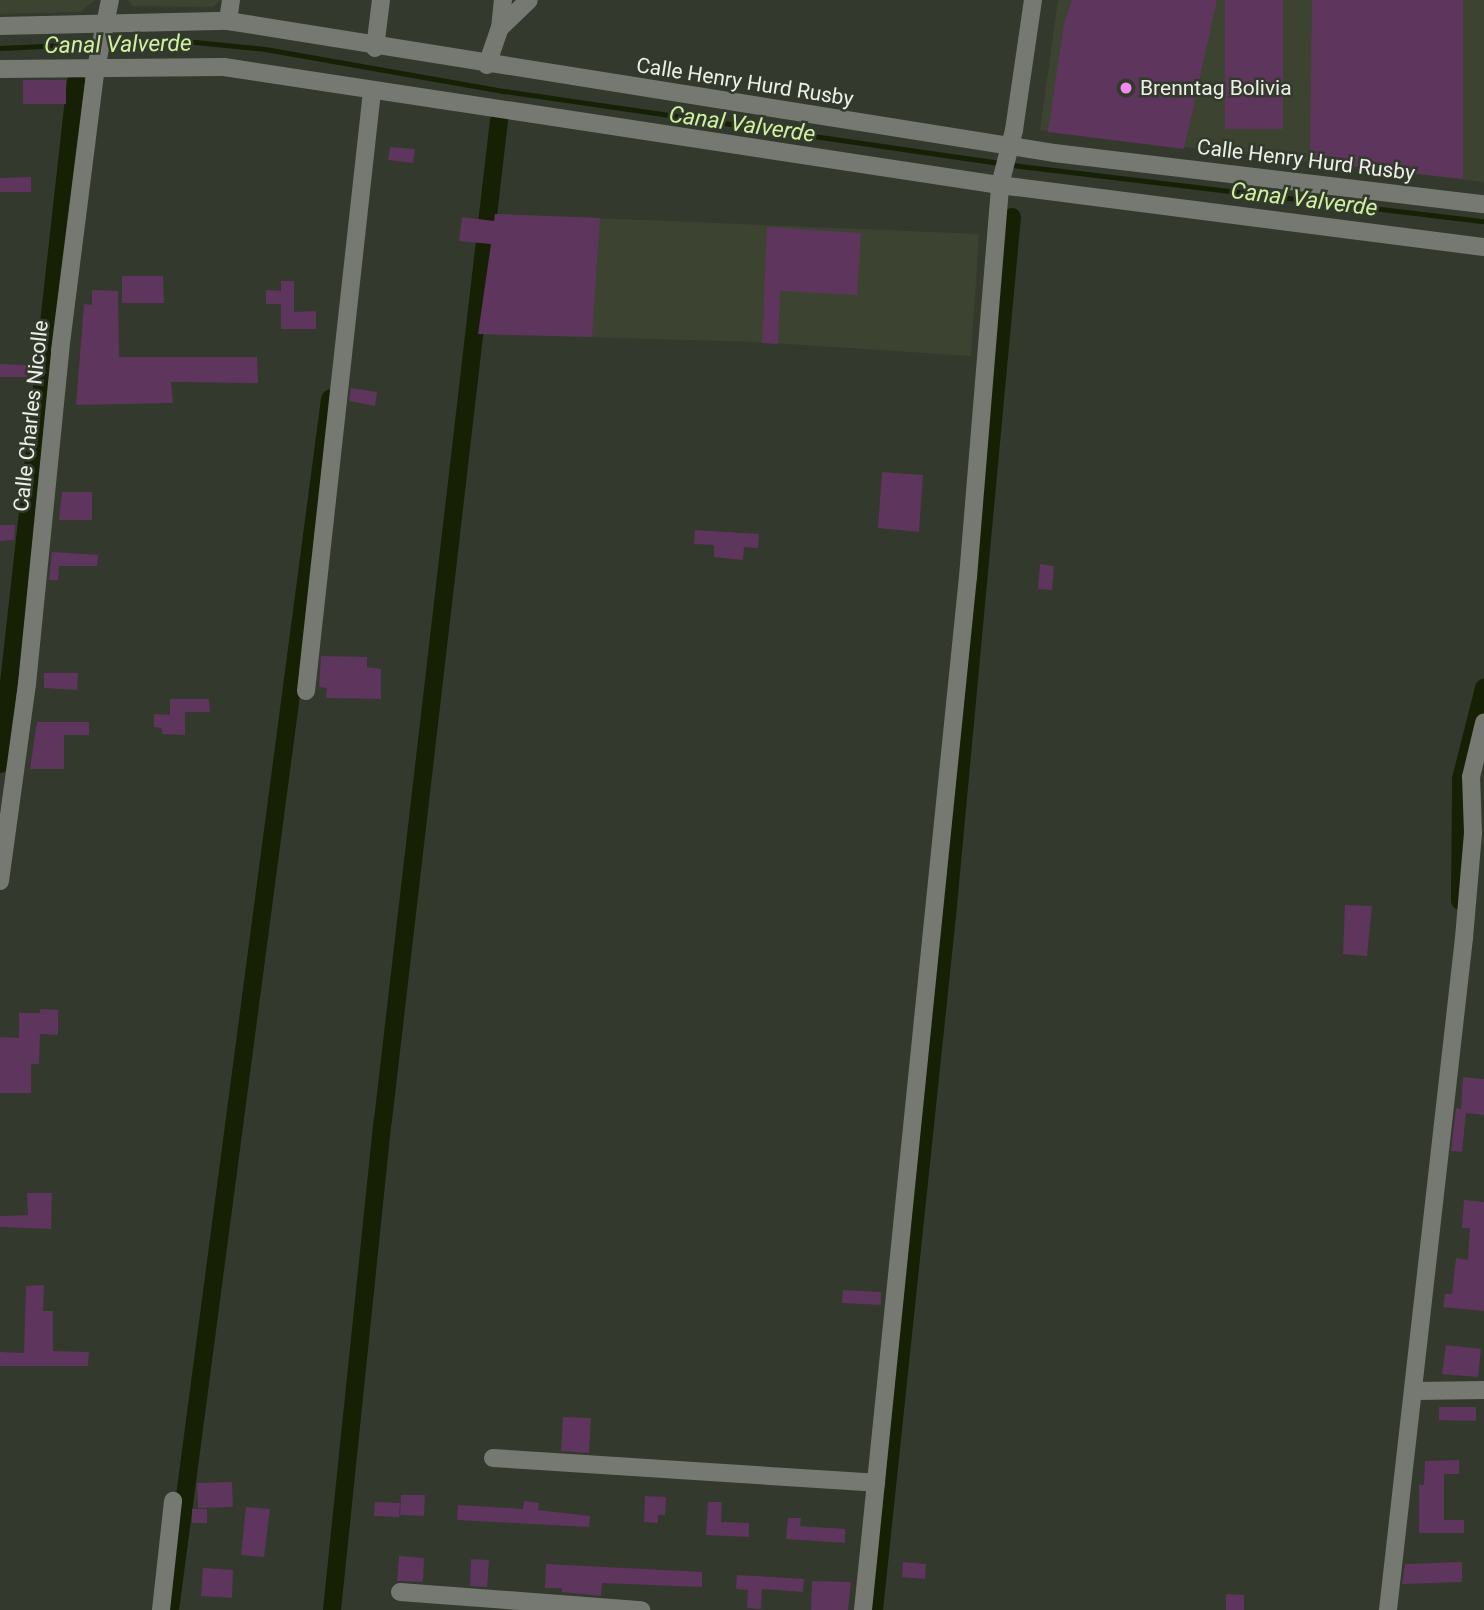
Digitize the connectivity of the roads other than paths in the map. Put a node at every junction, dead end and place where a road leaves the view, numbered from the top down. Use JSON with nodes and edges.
{"nodes":[{"id":1,"x":110,"y":0,"type":"edge"},
{"id":2,"x":231,"y":0,"type":"edge"},
{"id":3,"x":381,"y":0,"type":"edge"},
{"id":4,"x":503,"y":0,"type":"edge"},
{"id":5,"x":529,"y":0,"type":"edge"},
{"id":6,"x":1033,"y":0,"type":"edge"},
{"id":7,"x":228,"y":22,"type":"junction"},
{"id":8,"x":0,"y":26,"type":"edge"},
{"id":9,"x":105,"y":27,"type":"junction"},
{"id":10,"x":499,"y":28,"type":"junction"},
{"id":11,"x":375,"y":48,"type":"junction"},
{"id":12,"x":97,"y":61,"type":"junction"},
{"id":13,"x":487,"y":65,"type":"junction"},
{"id":14,"x":0,"y":69,"type":"edge"},
{"id":15,"x":372,"y":91,"type":"junction"},
{"id":16,"x":1006,"y":150,"type":"junction"},
{"id":17,"x":1001,"y":179,"type":"junction"},
{"id":18,"x":1484,"y":204,"type":"edge"},
{"id":19,"x":1484,"y":247,"type":"edge"},
{"id":20,"x":306,"y":691,"type":"dead end"},
{"id":21,"x":1484,"y":723,"type":"edge"},
{"id":22,"x":1479,"y":834,"type":"edge"},
{"id":23,"x":0,"y":881,"type":"edge"},
{"id":24,"x":1484,"y":1390,"type":"edge"},
{"id":25,"x":1416,"y":1391,"type":"junction"},
{"id":26,"x":493,"y":1458,"type":"dead end"},
{"id":27,"x":876,"y":1483,"type":"junction"},
{"id":28,"x":173,"y":1501,"type":"dead end"},
{"id":29,"x":400,"y":1592,"type":"dead end"},
{"id":30,"x":160,"y":1610,"type":"edge"},
{"id":31,"x":641,"y":1610,"type":"edge"},
{"id":32,"x":863,"y":1610,"type":"edge"},
{"id":33,"x":1388,"y":1610,"type":"edge"}],
"edges":[{"from":1,"to":9,"type":"street","name":"Calle Charles Nicolle"},
{"from":2,"to":7,"type":"street"},
{"from":3,"to":11,"type":"street"},
{"from":4,"to":10,"type":"street"},
{"from":5,"to":10,"type":"street"},
{"from":6,"to":16,"type":"street"},
{"from":7,"to":9,"type":"street","name":"Calle Henry Hurd Rusby"},
{"from":7,"to":11,"type":"street","name":"Calle Henry Hurd Rusby"},
{"from":8,"to":9,"type":"street","name":"Calle Henry Hurd Rusby"},
{"from":9,"to":12,"type":"street","name":"Calle Charles Nicolle"},
{"from":10,"to":13,"type":"street"},
{"from":11,"to":13,"type":"street","name":"Calle Henry Hurd Rusby"},
{"from":12,"to":14,"type":"street"},
{"from":12,"to":15,"type":"street"},
{"from":12,"to":23,"type":"street","name":"Calle Charles Nicolle"},
{"from":13,"to":16,"type":"street","name":"Calle Henry Hurd Rusby"},
{"from":15,"to":17,"type":"street"},
{"from":15,"to":20,"type":"street"},
{"from":16,"to":17,"type":"street"},
{"from":16,"to":18,"type":"street","name":"Calle Henry Hurd Rusby"},
{"from":17,"to":19,"type":"street"},
{"from":17,"to":27,"type":"street"},
{"from":21,"to":22,"type":"street"},
{"from":22,"to":25,"type":"street"},
{"from":24,"to":25,"type":"street"},
{"from":25,"to":33,"type":"street"},
{"from":26,"to":27,"type":"street"},
{"from":27,"to":32,"type":"street"},
{"from":28,"to":30,"type":"street"},
{"from":29,"to":31,"type":"street"}]}
